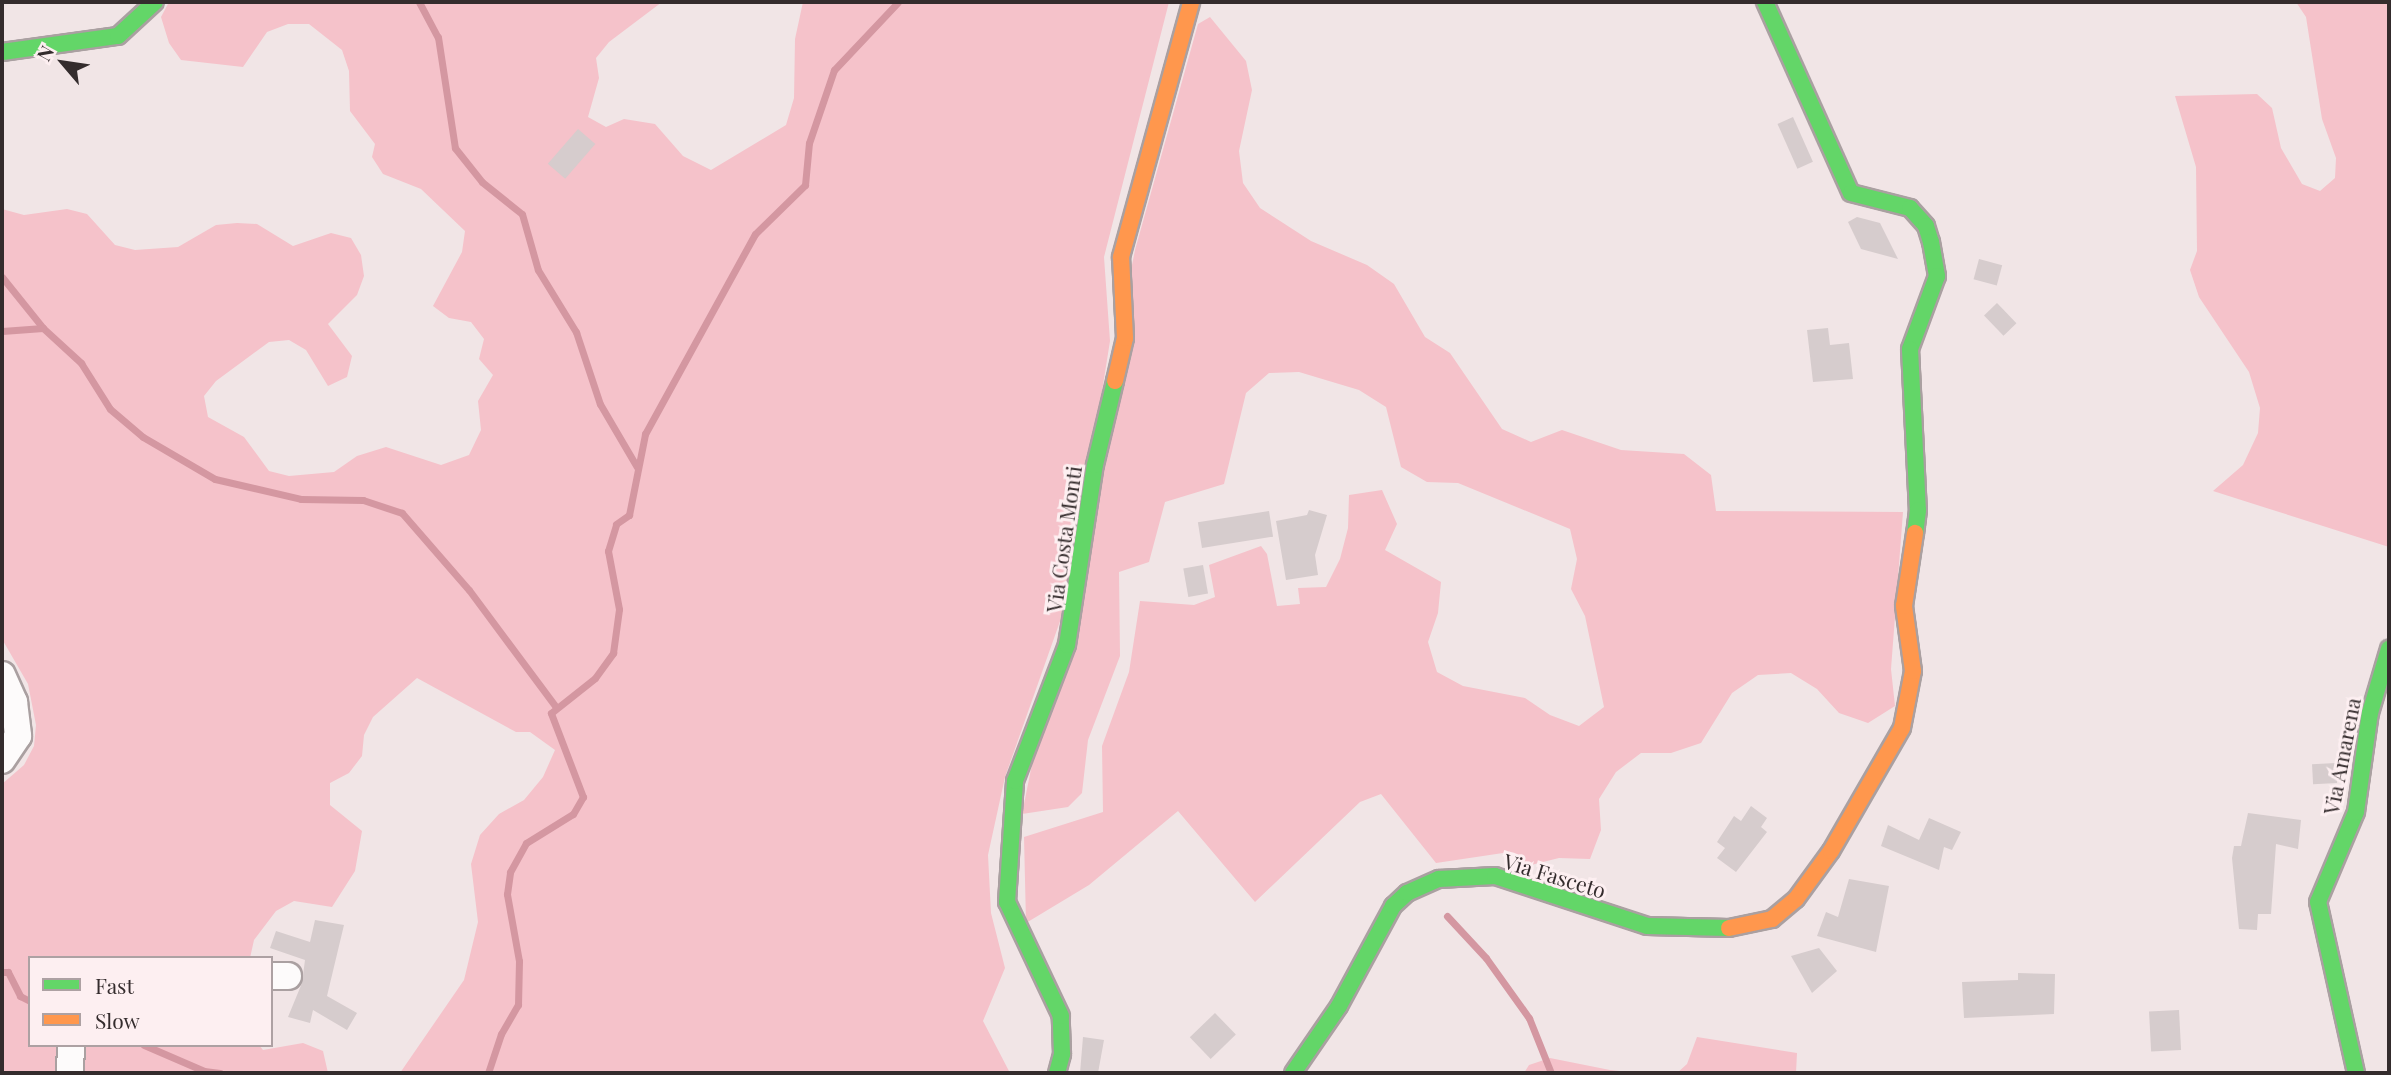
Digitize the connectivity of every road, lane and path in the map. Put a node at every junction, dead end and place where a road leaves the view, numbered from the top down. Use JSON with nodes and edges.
{"nodes":[{"id":1,"x":155,"y":2,"type":"edge"},
{"id":2,"x":1191,"y":2,"type":"edge"},
{"id":3,"x":1765,"y":2,"type":"edge"},
{"id":4,"x":2,"y":52,"type":"edge"},
{"id":5,"x":2389,"y":649,"type":"edge"},
{"id":6,"x":2,"y":675,"type":"edge"},
{"id":7,"x":2,"y":760,"type":"edge"},
{"id":8,"x":71,"y":1047,"type":"edge"},
{"id":9,"x":70,"y":1073,"type":"edge"},
{"id":10,"x":1058,"y":1073,"type":"edge"},
{"id":11,"x":1293,"y":1073,"type":"edge"},
{"id":12,"x":2356,"y":1073,"type":"edge"}],
"edges":[{"from":1,"to":4,"type":"street"},
{"from":2,"to":10,"type":"street","name":"Via Costa Monti"},
{"from":3,"to":11,"type":"street","name":"Via Fasceto"},
{"from":5,"to":12,"type":"street","name":"Via Amarena"},
{"from":6,"to":7,"type":"street"},
{"from":8,"to":9,"type":"street"}]}
